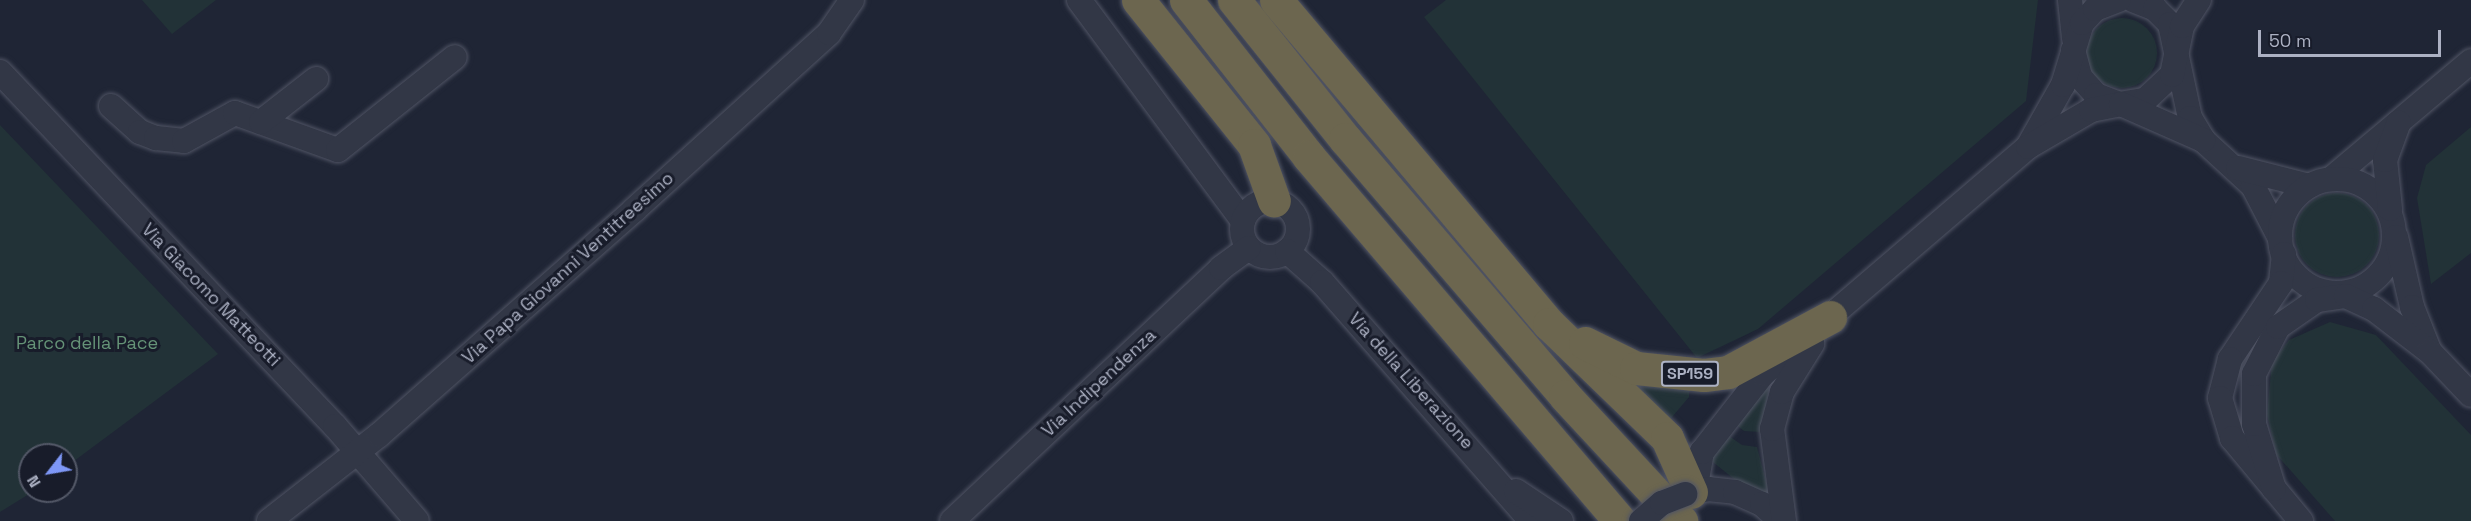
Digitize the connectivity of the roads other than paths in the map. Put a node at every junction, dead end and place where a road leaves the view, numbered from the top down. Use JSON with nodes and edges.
{"nodes":[{"id":1,"x":852,"y":0,"type":"edge"},
{"id":2,"x":1079,"y":0,"type":"edge"},
{"id":3,"x":1138,"y":0,"type":"edge"},
{"id":4,"x":1186,"y":0,"type":"edge"},
{"id":5,"x":1234,"y":0,"type":"edge"},
{"id":6,"x":1276,"y":0,"type":"edge"},
{"id":7,"x":2070,"y":0,"type":"edge"},
{"id":8,"x":2132,"y":0,"type":"edge"},
{"id":9,"x":2199,"y":0,"type":"edge"},
{"id":10,"x":2074,"y":46,"type":"junction"},
{"id":11,"x":2177,"y":53,"type":"junction"},
{"id":12,"x":455,"y":57,"type":"dead end"},
{"id":13,"x":2471,"y":61,"type":"edge"},
{"id":14,"x":0,"y":72,"type":"edge"},
{"id":15,"x":316,"y":79,"type":"dead end"},
{"id":16,"x":2121,"y":104,"type":"junction"},
{"id":17,"x":111,"y":106,"type":"dead end"},
{"id":18,"x":2402,"y":117,"type":"junction"},
{"id":19,"x":261,"y":122,"type":"junction"},
{"id":20,"x":2203,"y":140,"type":"junction"},
{"id":21,"x":2028,"y":147,"type":"junction"},
{"id":22,"x":1194,"y":150,"type":"junction"},
{"id":23,"x":2238,"y":168,"type":"junction"},
{"id":24,"x":2320,"y":183,"type":"junction"},
{"id":25,"x":1269,"y":201,"type":"junction"},
{"id":26,"x":1243,"y":221,"type":"junction"},
{"id":27,"x":2393,"y":223,"type":"junction"},
{"id":28,"x":1292,"y":242,"type":"junction"},
{"id":29,"x":1249,"y":248,"type":"junction"},
{"id":30,"x":2283,"y":250,"type":"junction"},
{"id":31,"x":1830,"y":317,"type":"junction"},
{"id":32,"x":1549,"y":324,"type":"junction"},
{"id":33,"x":2430,"y":352,"type":"junction"},
{"id":34,"x":2471,"y":395,"type":"edge"},
{"id":35,"x":358,"y":451,"type":"junction"},
{"id":36,"x":1500,"y":480,"type":"junction"},
{"id":37,"x":2274,"y":489,"type":"junction"},
{"id":38,"x":1688,"y":499,"type":"edge"},
{"id":39,"x":269,"y":521,"type":"edge"},
{"id":40,"x":417,"y":521,"type":"edge"},
{"id":41,"x":952,"y":521,"type":"edge"},
{"id":42,"x":1531,"y":521,"type":"edge"},
{"id":43,"x":1562,"y":521,"type":"edge"},
{"id":44,"x":1620,"y":521,"type":"edge"},
{"id":45,"x":1641,"y":521,"type":"edge"},
{"id":46,"x":1782,"y":521,"type":"edge"},
{"id":47,"x":2301,"y":521,"type":"edge"}],
"edges":[{"from":1,"to":35,"type":"street","name":"Via Papa Giovanni Ventitreesimo"},
{"from":2,"to":22,"type":"street","name":"Via della Liberazione"},
{"from":3,"to":25,"type":"highway"},
{"from":4,"to":44,"type":"highway"},
{"from":5,"to":38,"type":"highway"},
{"from":6,"to":32,"type":"highway"},
{"from":7,"to":10,"type":"street"},
{"from":8,"to":10,"type":"street","number":"SP159"},
{"from":8,"to":11,"type":"street","number":"SP159"},
{"from":9,"to":11,"type":"street","number":"SP159"},
{"from":10,"to":16,"type":"street"},
{"from":10,"to":21,"type":"street","number":"SP159"},
{"from":11,"to":16,"type":"street","number":"SP159"},
{"from":11,"to":20,"type":"street"},
{"from":12,"to":19,"type":"street"},
{"from":13,"to":18,"type":"street"},
{"from":14,"to":35,"type":"street","name":"Via Giacomo Matteotti"},
{"from":15,"to":19,"type":"street"},
{"from":16,"to":20,"type":"street"},
{"from":16,"to":21,"type":"street","number":"SP159"},
{"from":17,"to":19,"type":"street"},
{"from":18,"to":24,"type":"street"},
{"from":18,"to":27,"type":"street"},
{"from":20,"to":23,"type":"street"},
{"from":21,"to":31,"type":"street","number":"SP159"},
{"from":22,"to":25,"type":"street","name":"Via della Liberazione"},
{"from":22,"to":26,"type":"street","name":"Via della Liberazione"},
{"from":23,"to":24,"type":"street"},
{"from":23,"to":30,"type":"street"},
{"from":24,"to":27,"type":"street"},
{"from":24,"to":30,"type":"street"},
{"from":25,"to":26,"type":"street"},
{"from":25,"to":28,"type":"street","name":"Via della Liberazione"},
{"from":26,"to":29,"type":"street","name":"Via della Liberazione"},
{"from":27,"to":30,"type":"street"},
{"from":27,"to":33,"type":"street"},
{"from":28,"to":29,"type":"street"},
{"from":28,"to":36,"type":"street","name":"Via della Liberazione"},
{"from":29,"to":41,"type":"street","name":"Via Indipendenza"},
{"from":30,"to":37,"type":"street"},
{"from":31,"to":32,"type":"highway","number":"SP159"},
{"from":31,"to":38,"type":"street","number":"SP159"},
{"from":31,"to":46,"type":"street","number":"SP159"},
{"from":32,"to":38,"type":"highway"},
{"from":33,"to":34,"type":"street"},
{"from":33,"to":37,"type":"street"},
{"from":35,"to":39,"type":"street","name":"Via Papa Giovanni Ventitreesimo"},
{"from":35,"to":40,"type":"street","name":"Via Giacomo Matteotti"},
{"from":36,"to":42,"type":"street","name":"Via della Liberazione"},
{"from":36,"to":43,"type":"street","name":"Via della Liberazione"},
{"from":37,"to":47,"type":"street"},
{"from":38,"to":45,"type":"street","bridge":true},
{"from":38,"to":46,"type":"street"}]}
